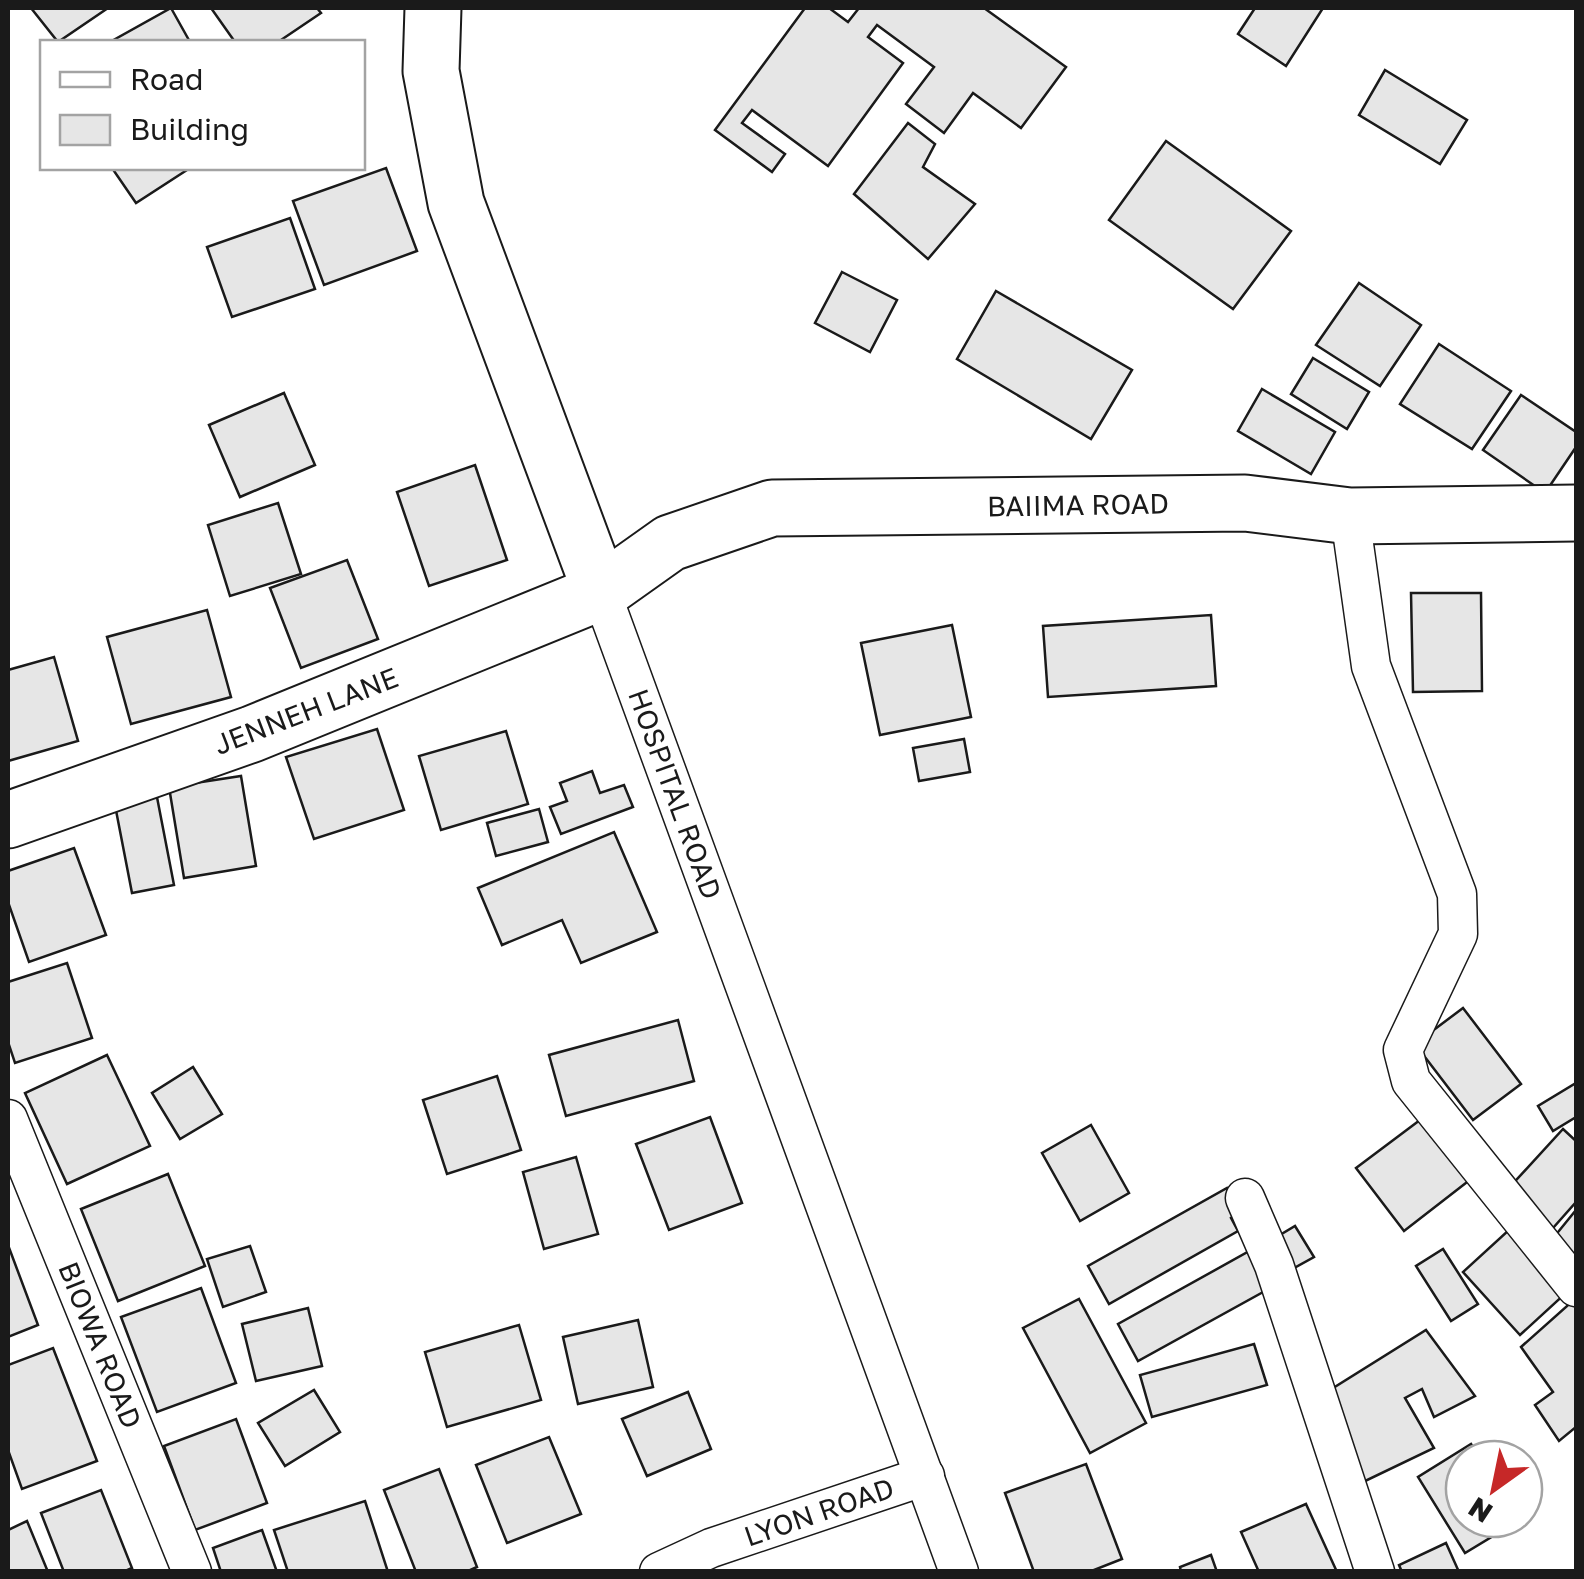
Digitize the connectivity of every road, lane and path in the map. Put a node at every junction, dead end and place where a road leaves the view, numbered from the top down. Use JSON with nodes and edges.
{"nodes":[{"id":1,"x":433,"y":8,"type":"edge"},
{"id":2,"x":1576,"y":513,"type":"edge"},
{"id":3,"x":1350,"y":516,"type":"junction"},
{"id":4,"x":601,"y":592,"type":"junction"},
{"id":5,"x":8,"y":820,"type":"edge"},
{"id":6,"x":8,"y":1119,"type":"edge"},
{"id":7,"x":1245,"y":1198,"type":"dead end"},
{"id":8,"x":1576,"y":1287,"type":"edge"},
{"id":9,"x":924,"y":1476,"type":"junction"},
{"id":10,"x":192,"y":1572,"type":"edge"},
{"id":11,"x":659,"y":1572,"type":"edge"},
{"id":12,"x":958,"y":1572,"type":"edge"},
{"id":13,"x":1375,"y":1572,"type":"edge"}],
"edges":[{"from":1,"to":4,"type":"street","name":"HOSPITAL ROAD"},
{"from":2,"to":3,"type":"street","name":"BAIIMA ROAD"},
{"from":3,"to":4,"type":"street","name":"BAIIMA ROAD"},
{"from":3,"to":8,"type":"street"},
{"from":4,"to":5,"type":"street","name":"JENNEH LANE"},
{"from":4,"to":9,"type":"street","name":"HOSPITAL ROAD"},
{"from":6,"to":10,"type":"street","name":"BIOWA ROAD"},
{"from":7,"to":13,"type":"street"},
{"from":9,"to":11,"type":"street","name":"LYON ROAD"},
{"from":9,"to":12,"type":"street","name":"HOSPITAL ROAD"}]}
